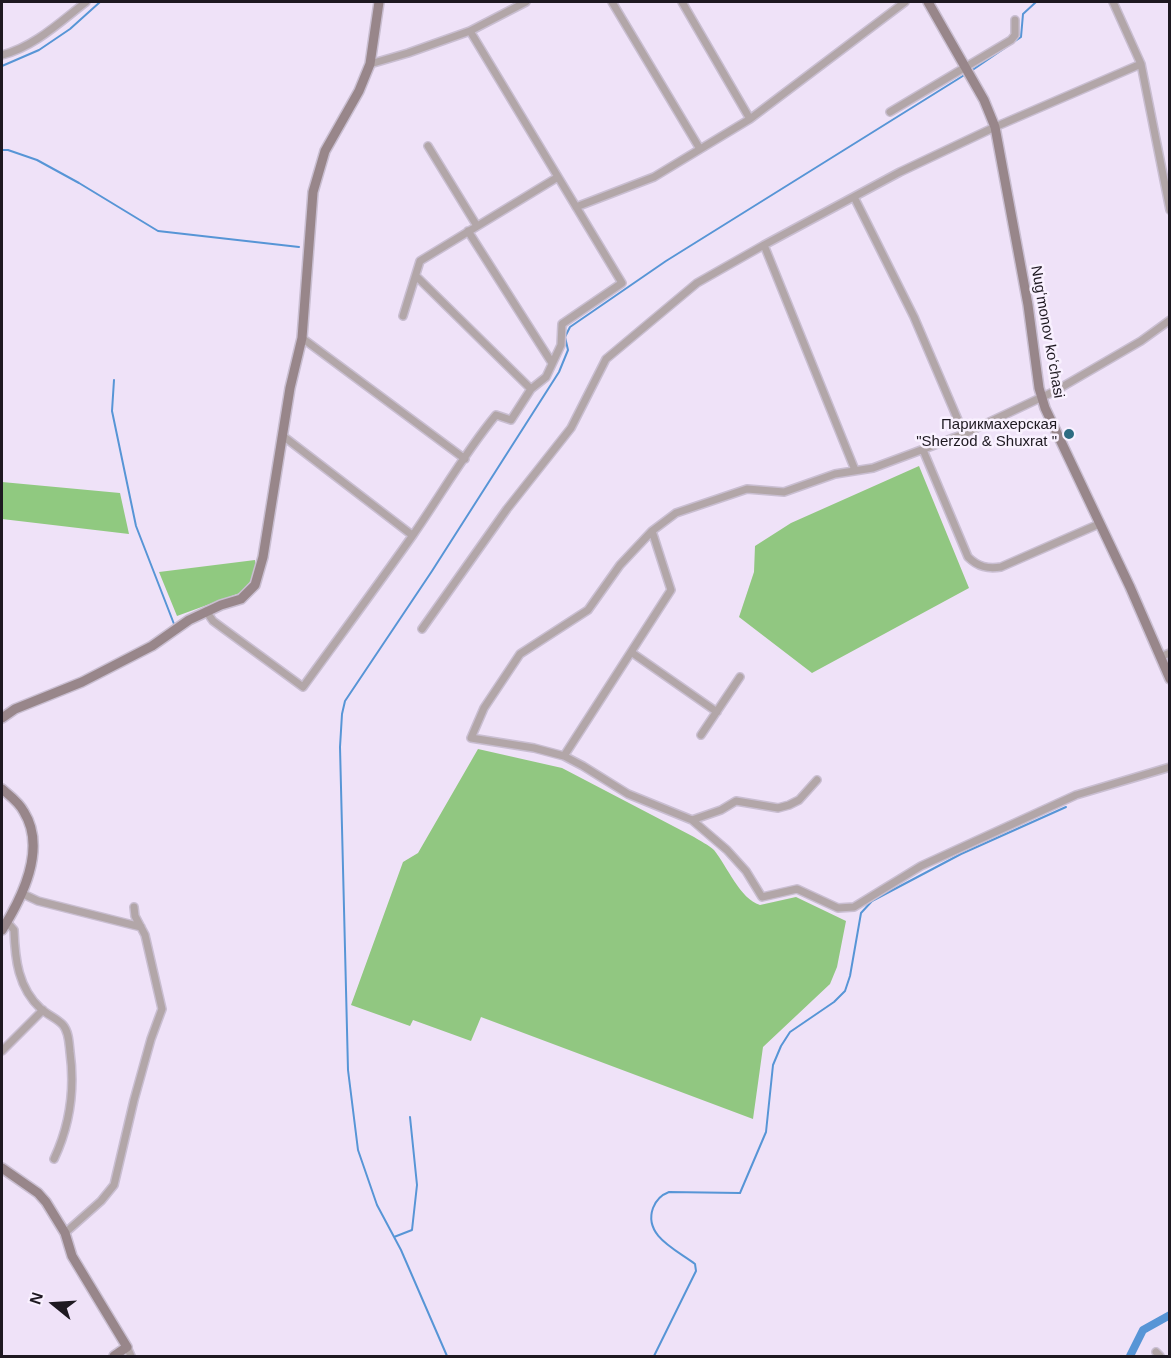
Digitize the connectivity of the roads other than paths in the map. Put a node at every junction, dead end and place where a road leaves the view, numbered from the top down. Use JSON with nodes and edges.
{"nodes":[{"id":1,"x":86,"y":2,"type":"edge"},
{"id":2,"x":379,"y":2,"type":"edge"},
{"id":3,"x":526,"y":2,"type":"edge"},
{"id":4,"x":612,"y":2,"type":"edge"},
{"id":5,"x":682,"y":2,"type":"edge"},
{"id":6,"x":905,"y":2,"type":"edge"},
{"id":7,"x":928,"y":2,"type":"edge"},
{"id":8,"x":1113,"y":2,"type":"edge"},
{"id":9,"x":1015,"y":20,"type":"dead end"},
{"id":10,"x":470,"y":31,"type":"junction"},
{"id":11,"x":2,"y":55,"type":"edge"},
{"id":12,"x":370,"y":64,"type":"junction"},
{"id":13,"x":1141,"y":64,"type":"junction"},
{"id":14,"x":965,"y":68,"type":"junction"},
{"id":15,"x":890,"y":112,"type":"dead end"},
{"id":16,"x":750,"y":119,"type":"junction"},
{"id":17,"x":995,"y":127,"type":"junction"},
{"id":18,"x":428,"y":146,"type":"dead end"},
{"id":19,"x":700,"y":149,"type":"junction"},
{"id":20,"x":558,"y":177,"type":"junction"},
{"id":21,"x":854,"y":197,"type":"junction"},
{"id":22,"x":576,"y":207,"type":"junction"},
{"id":23,"x":1170,"y":210,"type":"edge"},
{"id":24,"x":477,"y":226,"type":"junction"},
{"id":25,"x":468,"y":231,"type":"junction"},
{"id":26,"x":764,"y":245,"type":"junction"},
{"id":27,"x":416,"y":276,"type":"junction"},
{"id":28,"x":403,"y":316,"type":"dead end"},
{"id":29,"x":1170,"y":320,"type":"edge"},
{"id":30,"x":302,"y":338,"type":"junction"},
{"id":31,"x":552,"y":363,"type":"junction"},
{"id":32,"x":531,"y":388,"type":"junction"},
{"id":33,"x":1041,"y":398,"type":"junction"},
{"id":34,"x":964,"y":434,"type":"junction"},
{"id":35,"x":282,"y":436,"type":"junction"},
{"id":36,"x":923,"y":450,"type":"junction"},
{"id":37,"x":465,"y":459,"type":"junction"},
{"id":38,"x":855,"y":470,"type":"junction"},
{"id":39,"x":1099,"y":524,"type":"junction"},
{"id":40,"x":652,"y":531,"type":"junction"},
{"id":41,"x":412,"y":535,"type":"junction"},
{"id":42,"x":206,"y":611,"type":"junction"},
{"id":43,"x":422,"y":629,"type":"dead end"},
{"id":44,"x":631,"y":652,"type":"junction"},
{"id":45,"x":1165,"y":655,"type":"edge"},
{"id":46,"x":740,"y":677,"type":"dead end"},
{"id":47,"x":1170,"y":679,"type":"edge"},
{"id":48,"x":717,"y":712,"type":"junction"},
{"id":49,"x":2,"y":718,"type":"edge"},
{"id":50,"x":701,"y":735,"type":"dead end"},
{"id":51,"x":564,"y":756,"type":"junction"},
{"id":52,"x":1170,"y":767,"type":"edge"},
{"id":53,"x":817,"y":780,"type":"dead end"},
{"id":54,"x":2,"y":789,"type":"edge"},
{"id":55,"x":692,"y":820,"type":"junction"},
{"id":56,"x":21,"y":893,"type":"junction"},
{"id":57,"x":134,"y":907,"type":"dead end"},
{"id":58,"x":4,"y":926,"type":"edge"},
{"id":59,"x":141,"y":927,"type":"junction"},
{"id":60,"x":42,"y":1010,"type":"junction"},
{"id":61,"x":2,"y":1051,"type":"edge"},
{"id":62,"x":54,"y":1159,"type":"dead end"},
{"id":63,"x":2,"y":1168,"type":"edge"},
{"id":64,"x":65,"y":1233,"type":"junction"},
{"id":65,"x":127,"y":1347,"type":"junction"},
{"id":66,"x":114,"y":1356,"type":"edge"},
{"id":67,"x":132,"y":1356,"type":"edge"}],
"edges":[{"from":1,"to":11,"type":"street"},
{"from":2,"to":12,"type":"street"},
{"from":3,"to":10,"type":"street"},
{"from":4,"to":19,"type":"street"},
{"from":5,"to":16,"type":"street"},
{"from":6,"to":16,"type":"street"},
{"from":7,"to":14,"type":"street"},
{"from":8,"to":13,"type":"street"},
{"from":9,"to":14,"type":"street"},
{"from":10,"to":12,"type":"street"},
{"from":10,"to":20,"type":"street"},
{"from":12,"to":30,"type":"street"},
{"from":13,"to":17,"type":"street"},
{"from":13,"to":23,"type":"street"},
{"from":14,"to":15,"type":"street"},
{"from":14,"to":17,"type":"street","name":"Nugʻmonov koʻchasi"},
{"from":16,"to":19,"type":"street"},
{"from":17,"to":21,"type":"street"},
{"from":17,"to":33,"type":"street","name":"Nugʻmonov koʻchasi"},
{"from":18,"to":24,"type":"street"},
{"from":19,"to":22,"type":"street"},
{"from":20,"to":22,"type":"street"},
{"from":20,"to":24,"type":"street"},
{"from":21,"to":26,"type":"street"},
{"from":21,"to":34,"type":"street"},
{"from":22,"to":31,"type":"street"},
{"from":24,"to":25,"type":"street"},
{"from":25,"to":27,"type":"street"},
{"from":25,"to":31,"type":"street"},
{"from":26,"to":38,"type":"street"},
{"from":26,"to":43,"type":"street"},
{"from":27,"to":28,"type":"street"},
{"from":27,"to":32,"type":"street"},
{"from":29,"to":33,"type":"street"},
{"from":30,"to":35,"type":"street"},
{"from":30,"to":37,"type":"street"},
{"from":31,"to":32,"type":"street"},
{"from":32,"to":37,"type":"street"},
{"from":33,"to":34,"type":"street"},
{"from":33,"to":39,"type":"street","name":"Nugʻmonov koʻchasi"},
{"from":34,"to":36,"type":"street"},
{"from":35,"to":41,"type":"street"},
{"from":35,"to":42,"type":"street"},
{"from":36,"to":38,"type":"street"},
{"from":36,"to":39,"type":"street"},
{"from":37,"to":41,"type":"street"},
{"from":38,"to":40,"type":"street"},
{"from":39,"to":45,"type":"street","name":"Nugʻmonov koʻchasi"},
{"from":40,"to":44,"type":"street"},
{"from":40,"to":51,"type":"street"},
{"from":41,"to":42,"type":"street"},
{"from":42,"to":49,"type":"street"},
{"from":44,"to":48,"type":"street"},
{"from":44,"to":51,"type":"street"},
{"from":45,"to":47,"type":"street","name":"Nugʻmonov koʻchasi"},
{"from":46,"to":48,"type":"street"},
{"from":48,"to":50,"type":"street"},
{"from":51,"to":55,"type":"street"},
{"from":52,"to":55,"type":"street"},
{"from":53,"to":55,"type":"street"},
{"from":54,"to":56,"type":"street"},
{"from":56,"to":58,"type":"street"},
{"from":56,"to":59,"type":"street"},
{"from":57,"to":59,"type":"street"},
{"from":58,"to":60,"type":"street"},
{"from":59,"to":64,"type":"street"},
{"from":60,"to":61,"type":"street"},
{"from":60,"to":62,"type":"street"},
{"from":63,"to":64,"type":"street"},
{"from":64,"to":65,"type":"street"},
{"from":65,"to":66,"type":"street"},
{"from":65,"to":67,"type":"street"}]}
